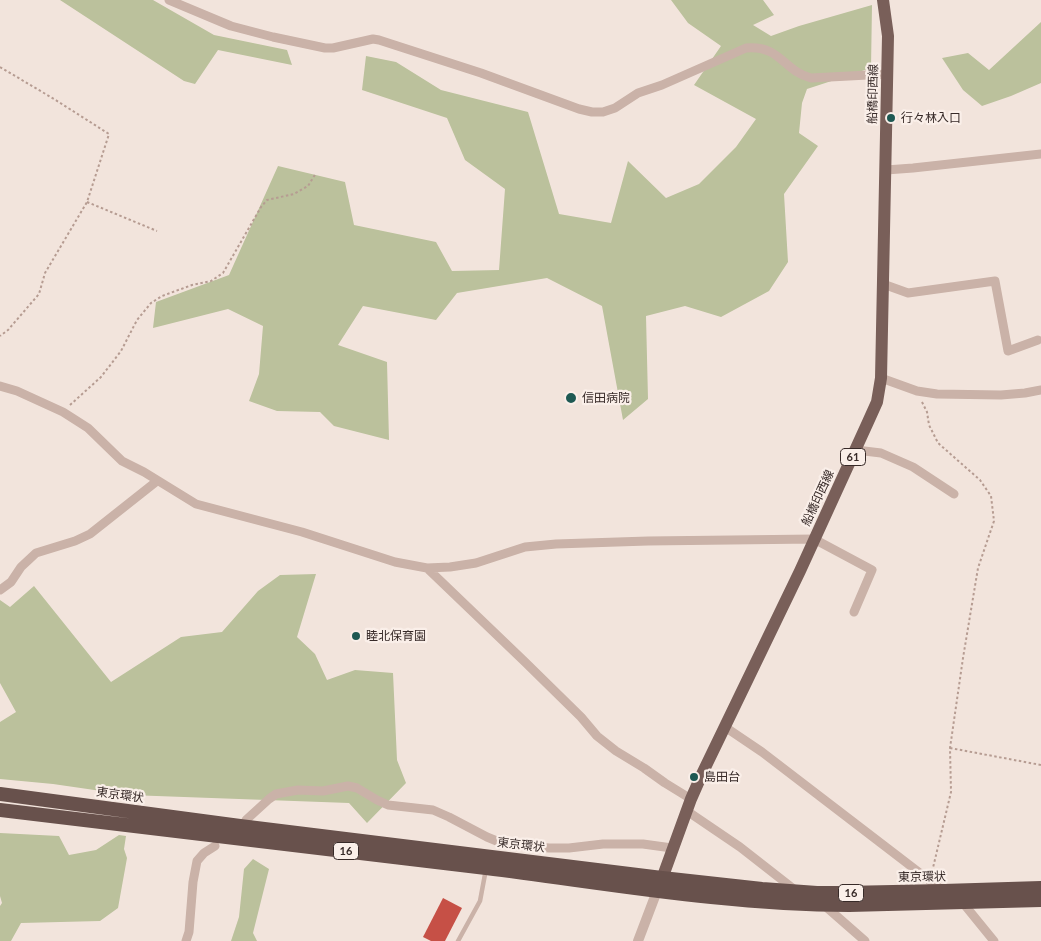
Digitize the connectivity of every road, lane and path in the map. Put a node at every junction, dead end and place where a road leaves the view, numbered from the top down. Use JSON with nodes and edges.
{"nodes":[{"id":1,"x":168,"y":0,"type":"edge"},
{"id":2,"x":883,"y":0,"type":"edge"},
{"id":3,"x":0,"y":67,"type":"edge"},
{"id":4,"x":887,"y":74,"type":"junction"},
{"id":5,"x":1041,"y":154,"type":"edge"},
{"id":6,"x":886,"y":170,"type":"junction"},
{"id":7,"x":316,"y":173,"type":"dead end"},
{"id":8,"x":87,"y":202,"type":"junction"},
{"id":9,"x":157,"y":231,"type":"dead end"},
{"id":10,"x":883,"y":284,"type":"junction"},
{"id":11,"x":0,"y":336,"type":"edge"},
{"id":12,"x":1038,"y":340,"type":"dead end"},
{"id":13,"x":881,"y":378,"type":"junction"},
{"id":14,"x":0,"y":386,"type":"edge"},
{"id":15,"x":1041,"y":390,"type":"edge"},
{"id":16,"x":917,"y":391,"type":"junction"},
{"id":17,"x":62,"y":412,"type":"junction"},
{"id":18,"x":856,"y":450,"type":"junction"},
{"id":19,"x":157,"y":481,"type":"junction"},
{"id":20,"x":954,"y":494,"type":"dead end"},
{"id":21,"x":814,"y":539,"type":"junction"},
{"id":22,"x":427,"y":568,"type":"junction"},
{"id":23,"x":0,"y":590,"type":"edge"},
{"id":24,"x":854,"y":612,"type":"dead end"},
{"id":25,"x":725,"y":727,"type":"junction"},
{"id":26,"x":950,"y":748,"type":"junction"},
{"id":27,"x":1041,"y":765,"type":"edge"},
{"id":28,"x":0,"y":794,"type":"edge"},
{"id":29,"x":689,"y":805,"type":"junction"},
{"id":30,"x":0,"y":810,"type":"edge"},
{"id":31,"x":246,"y":820,"type":"dead end"},
{"id":32,"x":215,"y":846,"type":"dead end"},
{"id":33,"x":672,"y":848,"type":"junction"},
{"id":34,"x":486,"y":868,"type":"junction"},
{"id":35,"x":930,"y":881,"type":"junction"},
{"id":36,"x":660,"y":884,"type":"junction"},
{"id":37,"x":1041,"y":888,"type":"edge"},
{"id":38,"x":795,"y":891,"type":"junction"},
{"id":39,"x":943,"y":891,"type":"junction"},
{"id":40,"x":962,"y":897,"type":"junction"},
{"id":41,"x":1041,"y":900,"type":"edge"},
{"id":42,"x":825,"y":905,"type":"junction"},
{"id":43,"x":186,"y":941,"type":"edge"},
{"id":44,"x":458,"y":941,"type":"edge"},
{"id":45,"x":638,"y":941,"type":"edge"},
{"id":46,"x":865,"y":941,"type":"edge"},
{"id":47,"x":994,"y":941,"type":"edge"}],
"edges":[{"from":1,"to":4,"type":"street"},
{"from":2,"to":4,"type":"main road","name":"船橋印西線","number":"61"},
{"from":3,"to":8,"type":"path"},
{"from":4,"to":6,"type":"main road","name":"船橋印西線","number":"61"},
{"from":5,"to":6,"type":"street"},
{"from":6,"to":10,"type":"main road","name":"船橋印西線","number":"61"},
{"from":7,"to":17,"type":"path"},
{"from":8,"to":9,"type":"path"},
{"from":8,"to":11,"type":"path"},
{"from":10,"to":12,"type":"street"},
{"from":10,"to":13,"type":"main road","name":"船橋印西線","number":"61"},
{"from":13,"to":16,"type":"street"},
{"from":13,"to":18,"type":"main road","name":"船橋印西線","number":"61"},
{"from":14,"to":17,"type":"street"},
{"from":15,"to":16,"type":"street"},
{"from":16,"to":26,"type":"path"},
{"from":17,"to":19,"type":"street"},
{"from":18,"to":20,"type":"street"},
{"from":18,"to":21,"type":"main road","name":"船橋印西線","number":"61"},
{"from":19,"to":22,"type":"street"},
{"from":19,"to":23,"type":"street"},
{"from":21,"to":22,"type":"street"},
{"from":21,"to":24,"type":"street"},
{"from":21,"to":25,"type":"main road","name":"船橋印西線","number":"61"},
{"from":22,"to":29,"type":"street"},
{"from":25,"to":29,"type":"main road","name":"船橋印西線","number":"61"},
{"from":25,"to":35,"type":"street"},
{"from":26,"to":27,"type":"path"},
{"from":26,"to":35,"type":"path"},
{"from":28,"to":36,"type":"highway","name":"東京環状","number":"16"},
{"from":29,"to":33,"type":"main road","name":"船橋印西線","number":"61"},
{"from":29,"to":38,"type":"street"},
{"from":30,"to":34,"type":"highway","name":"東京環状","number":"16"},
{"from":31,"to":33,"type":"street"},
{"from":32,"to":43,"type":"street"},
{"from":33,"to":36,"type":"main road","name":"船橋印西線","number":"61"},
{"from":34,"to":36,"type":"highway","name":"東京環状","number":"16"},
{"from":34,"to":44,"type":"lane"},
{"from":35,"to":39,"type":"street"},
{"from":36,"to":38,"type":"highway","name":"東京環状","number":"16"},
{"from":36,"to":42,"type":"highway","name":"東京環状","number":"16"},
{"from":36,"to":45,"type":"street"},
{"from":37,"to":40,"type":"highway","name":"東京環状","number":"16"},
{"from":38,"to":39,"type":"highway","name":"東京環状","number":"16"},
{"from":38,"to":42,"type":"street"},
{"from":39,"to":40,"type":"highway","name":"東京環状","number":"16"},
{"from":40,"to":41,"type":"highway","name":"東京環状","number":"16"},
{"from":40,"to":42,"type":"highway","name":"東京環状","number":"16"},
{"from":40,"to":47,"type":"street"},
{"from":42,"to":46,"type":"street"}]}
